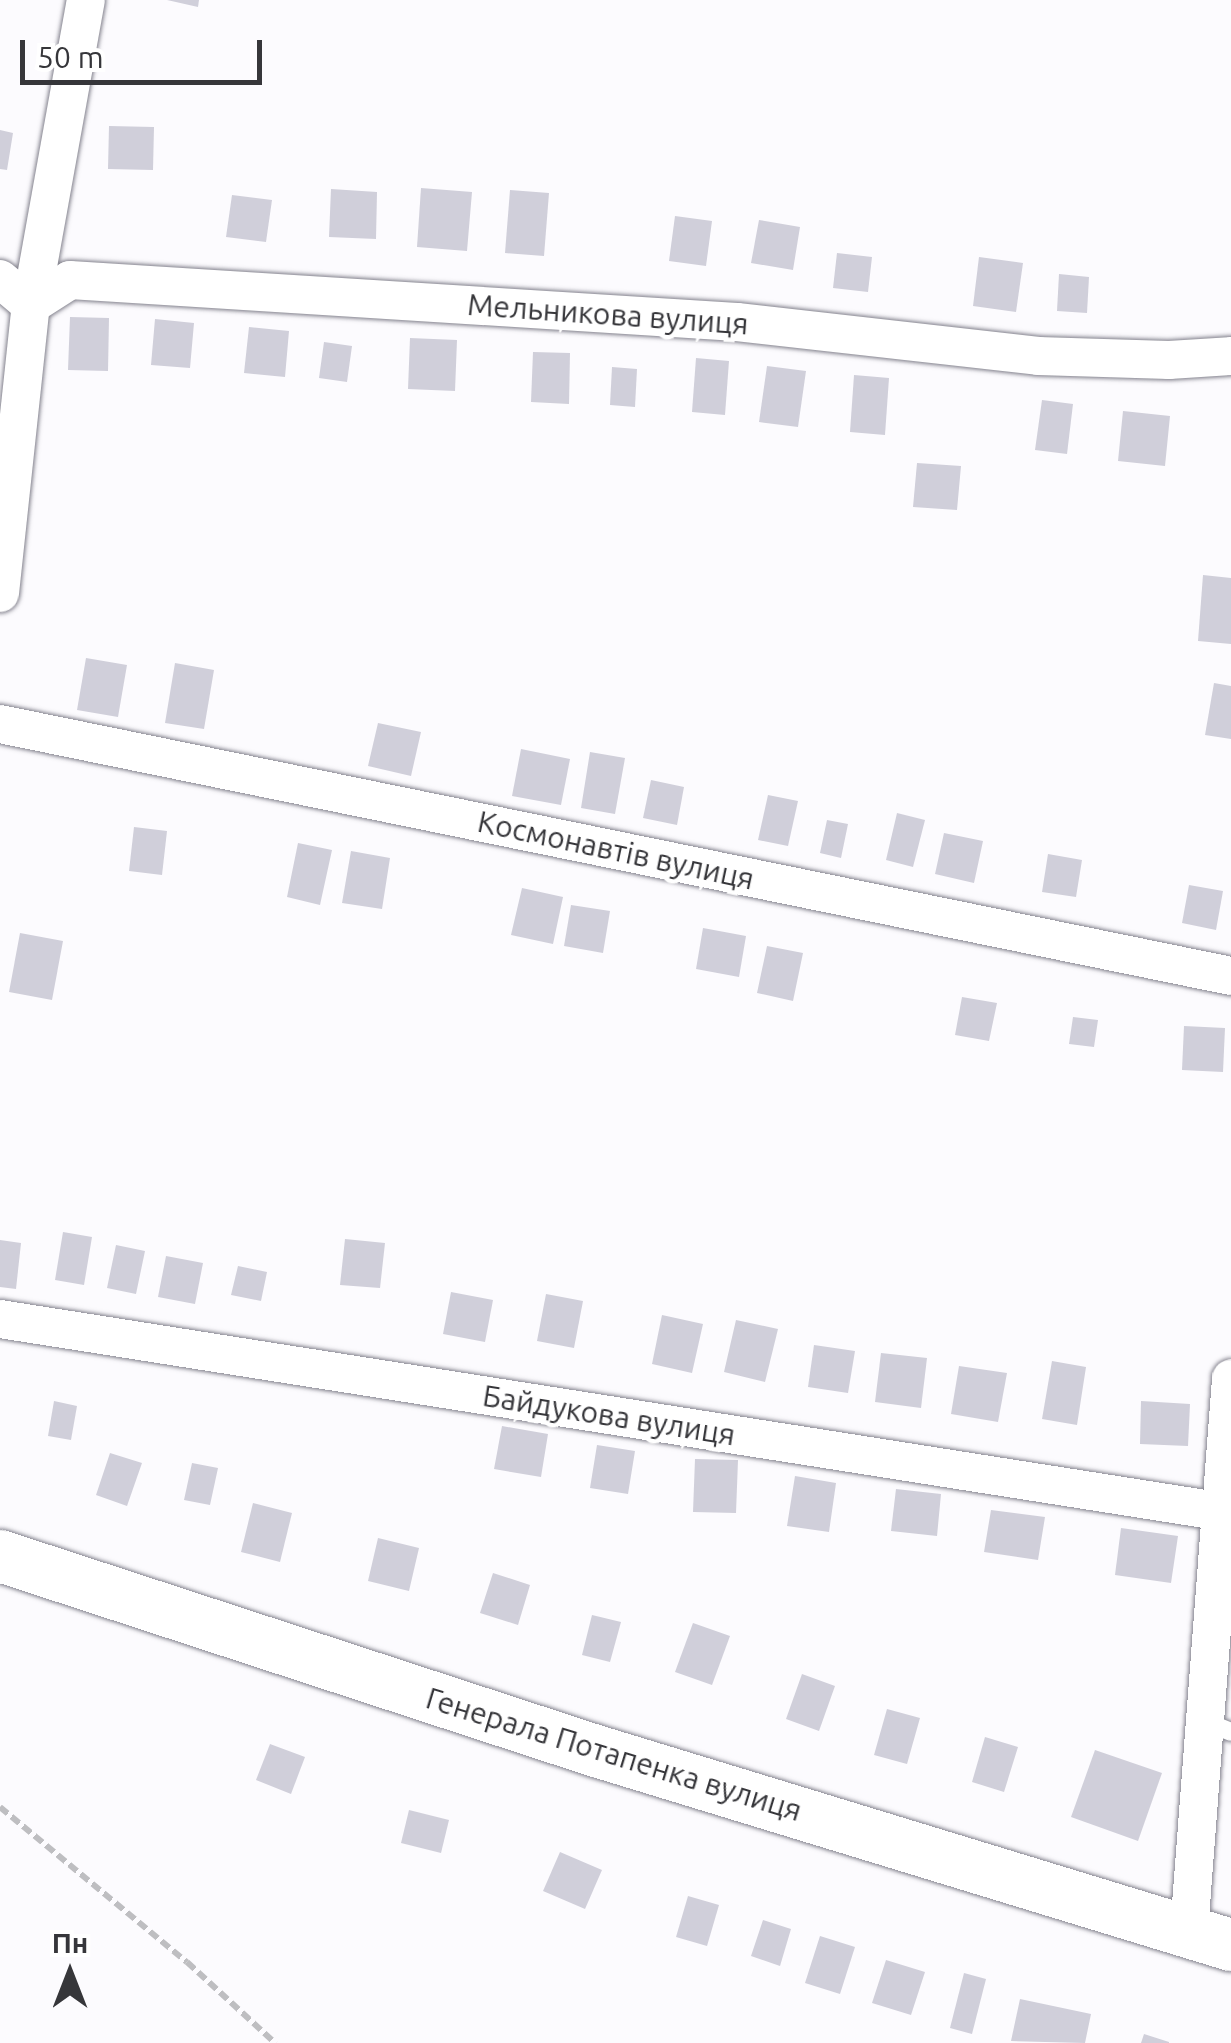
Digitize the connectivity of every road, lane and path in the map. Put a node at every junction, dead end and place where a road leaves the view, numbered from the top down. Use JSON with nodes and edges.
{"nodes":[{"id":1,"x":86,"y":0,"type":"edge"},
{"id":2,"x":0,"y":279,"type":"edge"},
{"id":3,"x":31,"y":305,"type":"junction"},
{"id":4,"x":1231,"y":356,"type":"edge"},
{"id":5,"x":0,"y":594,"type":"edge"},
{"id":6,"x":0,"y":724,"type":"edge"},
{"id":7,"x":1231,"y":976,"type":"edge"},
{"id":8,"x":0,"y":1319,"type":"edge"},
{"id":9,"x":1231,"y":1380,"type":"edge"},
{"id":10,"x":1218,"y":1511,"type":"junction"},
{"id":11,"x":0,"y":1556,"type":"edge"},
{"id":12,"x":1217,"y":1726,"type":"edge"},
{"id":13,"x":0,"y":1807,"type":"edge"},
{"id":14,"x":1210,"y":1939,"type":"edge"},
{"id":15,"x":275,"y":2043,"type":"edge"}],
"edges":[{"from":1,"to":3,"type":"street"},
{"from":2,"to":3,"type":"street"},
{"from":3,"to":4,"type":"street","name":"Мельникова вулиця"},
{"from":3,"to":5,"type":"street"},
{"from":6,"to":7,"type":"street","name":"Космонавтів вулиця"},
{"from":8,"to":10,"type":"street","name":"Байдукова вулиця"},
{"from":9,"to":10,"type":"street"},
{"from":10,"to":12,"type":"street"},
{"from":11,"to":14,"type":"main road","name":"Генерала Потапенка вулиця"},
{"from":12,"to":14,"type":"street"},
{"from":13,"to":15,"type":"path"}]}
